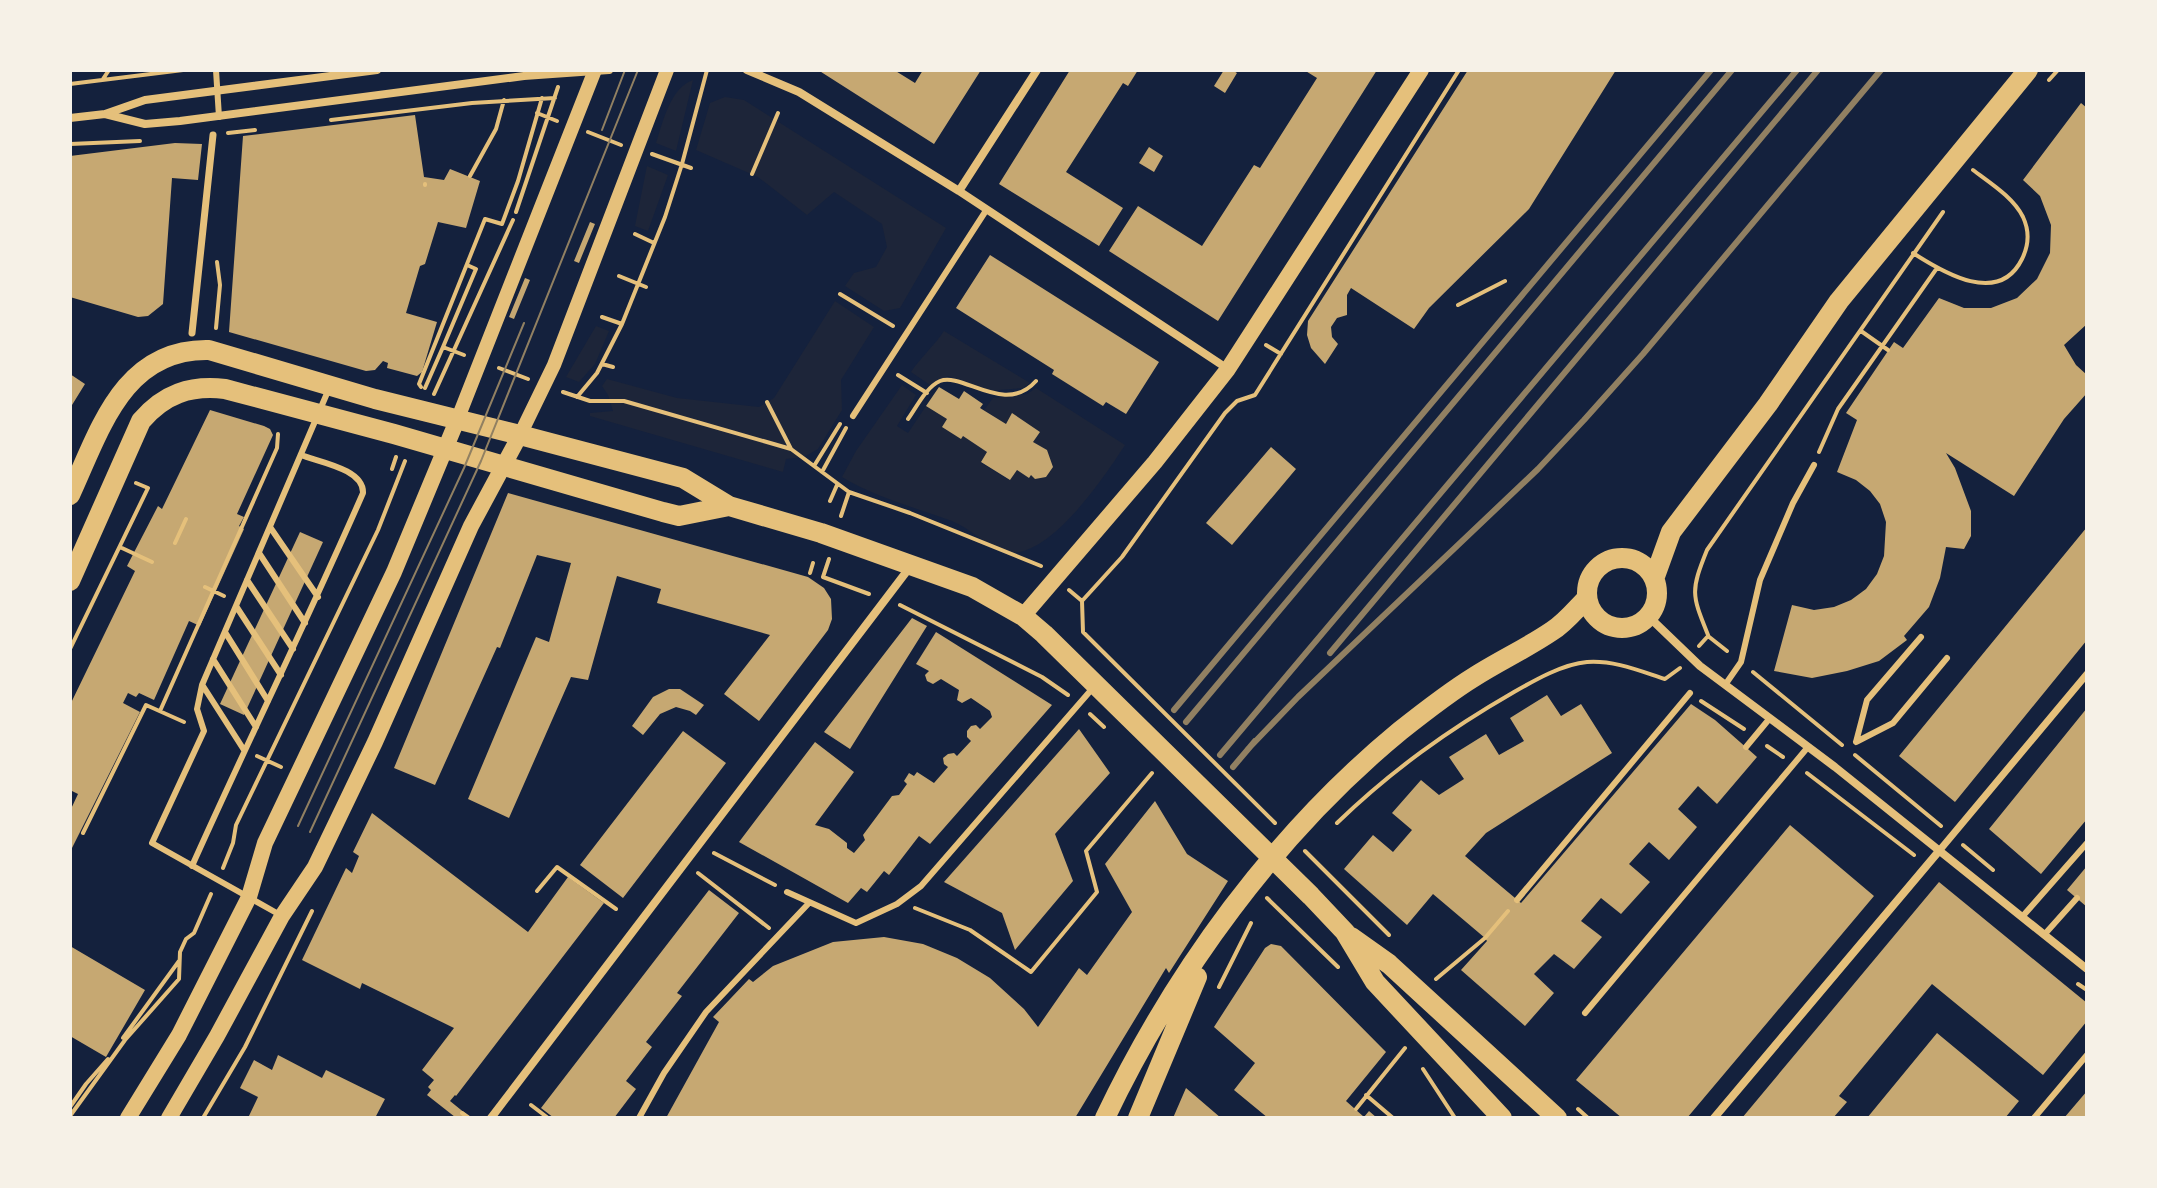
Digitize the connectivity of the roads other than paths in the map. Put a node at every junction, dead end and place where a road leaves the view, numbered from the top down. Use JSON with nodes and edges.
{"nodes":[{"id":1,"x":216,"y":70,"type":"edge"},
{"id":2,"x":377,"y":70,"type":"edge"},
{"id":3,"x":600,"y":70,"type":"edge"},
{"id":4,"x":667,"y":70,"type":"edge"},
{"id":5,"x":1037,"y":70,"type":"edge"},
{"id":6,"x":1421,"y":70,"type":"edge"},
{"id":7,"x":2028,"y":70,"type":"edge"},
{"id":8,"x":752,"y":71,"type":"edge"},
{"id":9,"x":218,"y":90,"type":"junction"},
{"id":10,"x":105,"y":114,"type":"junction"},
{"id":11,"x":219,"y":117,"type":"junction"},
{"id":12,"x":70,"y":118,"type":"edge"},
{"id":13,"x":213,"y":135,"type":"dead end"},
{"id":14,"x":959,"y":191,"type":"junction"},
{"id":15,"x":987,"y":209,"type":"junction"},
{"id":16,"x":192,"y":333,"type":"dead end"},
{"id":17,"x":1228,"y":369,"type":"junction"},
{"id":18,"x":330,"y":387,"type":"junction"},
{"id":19,"x":318,"y":415,"type":"junction"},
{"id":20,"x":853,"y":416,"type":"road end"},
{"id":21,"x":458,"y":418,"type":"junction"},
{"id":22,"x":520,"y":435,"type":"junction"},
{"id":23,"x":444,"y":449,"type":"junction"},
{"id":24,"x":301,"y":455,"type":"junction"},
{"id":25,"x":1814,"y":465,"type":"road end"},
{"id":26,"x":504,"y":468,"type":"junction"},
{"id":27,"x":70,"y":495,"type":"edge"},
{"id":28,"x":729,"y":506,"type":"junction"},
{"id":29,"x":270,"y":527,"type":"junction"},
{"id":30,"x":1671,"y":532,"type":"junction"},
{"id":31,"x":259,"y":553,"type":"junction"},
{"id":32,"x":1632,"y":559,"type":"junction"},
{"id":33,"x":913,"y":563,"type":"junction"},
{"id":34,"x":1654,"y":579,"type":"junction"},
{"id":35,"x":247,"y":580,"type":"junction"},
{"id":36,"x":70,"y":581,"type":"edge"},
{"id":37,"x":318,"y":597,"type":"junction"},
{"id":38,"x":1587,"y":598,"type":"junction"},
{"id":39,"x":236,"y":606,"type":"junction"},
{"id":40,"x":1023,"y":616,"type":"junction"},
{"id":41,"x":1648,"y":616,"type":"junction"},
{"id":42,"x":1603,"y":622,"type":"junction"},
{"id":43,"x":305,"y":623,"type":"junction"},
{"id":44,"x":1555,"y":630,"type":"junction"},
{"id":45,"x":225,"y":632,"type":"junction"},
{"id":46,"x":1921,"y":637,"type":"dead end"},
{"id":47,"x":293,"y":649,"type":"junction"},
{"id":48,"x":1947,"y":658,"type":"dead end"},
{"id":49,"x":213,"y":659,"type":"junction"},
{"id":50,"x":2087,"y":674,"type":"edge"},
{"id":51,"x":281,"y":675,"type":"junction"},
{"id":52,"x":202,"y":685,"type":"junction"},
{"id":53,"x":1725,"y":685,"type":"junction"},
{"id":54,"x":1095,"y":686,"type":"junction"},
{"id":55,"x":1690,"y":693,"type":"road end"},
{"id":56,"x":268,"y":701,"type":"junction"},
{"id":57,"x":1770,"y":718,"type":"junction"},
{"id":58,"x":256,"y":727,"type":"junction"},
{"id":59,"x":1746,"y":747,"type":"dead end"},
{"id":60,"x":1808,"y":747,"type":"junction"},
{"id":61,"x":244,"y":750,"type":"junction"},
{"id":62,"x":2087,"y":843,"type":"edge"},
{"id":63,"x":1939,"y":851,"type":"junction"},
{"id":64,"x":192,"y":866,"type":"junction"},
{"id":65,"x":787,"y":892,"type":"road end"},
{"id":66,"x":249,"y":897,"type":"junction"},
{"id":67,"x":2077,"y":898,"type":"dead end"},
{"id":68,"x":1517,"y":900,"type":"road end"},
{"id":69,"x":809,"y":903,"type":"junction"},
{"id":70,"x":282,"y":916,"type":"junction"},
{"id":71,"x":2022,"y":917,"type":"junction"},
{"id":72,"x":1345,"y":932,"type":"junction"},
{"id":73,"x":2044,"y":935,"type":"junction"},
{"id":74,"x":1211,"y":939,"type":"junction"},
{"id":75,"x":2087,"y":969,"type":"edge"},
{"id":76,"x":1585,"y":1013,"type":"dead end"},
{"id":77,"x":2087,"y":1055,"type":"edge"},
{"id":78,"x":1534,"y":1111,"type":"edge"},
{"id":79,"x":128,"y":1118,"type":"edge"},
{"id":80,"x":169,"y":1118,"type":"edge"},
{"id":81,"x":491,"y":1118,"type":"edge"},
{"id":82,"x":639,"y":1118,"type":"edge"},
{"id":83,"x":1105,"y":1118,"type":"edge"},
{"id":84,"x":1138,"y":1118,"type":"edge"},
{"id":85,"x":1502,"y":1118,"type":"edge"},
{"id":86,"x":1557,"y":1118,"type":"edge"},
{"id":87,"x":1714,"y":1118,"type":"edge"},
{"id":88,"x":2034,"y":1118,"type":"edge"}],
"edges":[{"from":1,"to":9,"type":"lane"},
{"from":2,"to":9,"type":"street"},
{"from":3,"to":11,"type":"street"},
{"from":3,"to":21,"type":"street"},
{"from":4,"to":22,"type":"street"},
{"from":5,"to":14,"type":"street"},
{"from":6,"to":17,"type":"main road"},
{"from":7,"to":30,"type":"main road"},
{"from":8,"to":14,"type":"street"},
{"from":9,"to":10,"type":"street"},
{"from":9,"to":11,"type":"lane"},
{"from":10,"to":11,"type":"street"},
{"from":10,"to":12,"type":"street"},
{"from":13,"to":16,"type":"street"},
{"from":14,"to":15,"type":"street"},
{"from":15,"to":17,"type":"street"},
{"from":15,"to":20,"type":"lane"},
{"from":17,"to":40,"type":"main road"},
{"from":18,"to":19,"type":"lane"},
{"from":18,"to":21,"type":"main road"},
{"from":18,"to":27,"type":"main road"},
{"from":19,"to":23,"type":"main road"},
{"from":19,"to":24,"type":"lane"},
{"from":19,"to":36,"type":"main road"},
{"from":21,"to":22,"type":"main road"},
{"from":21,"to":23,"type":"main road"},
{"from":22,"to":26,"type":"main road"},
{"from":22,"to":28,"type":"main road"},
{"from":23,"to":26,"type":"main road"},
{"from":23,"to":66,"type":"main road"},
{"from":24,"to":29,"type":"lane"},
{"from":24,"to":37,"type":"lane"},
{"from":25,"to":53,"type":"lane"},
{"from":26,"to":28,"type":"main road"},
{"from":26,"to":70,"type":"main road"},
{"from":28,"to":33,"type":"main road"},
{"from":29,"to":31,"type":"lane"},
{"from":29,"to":37,"type":"lane"},
{"from":30,"to":32,"type":"main road"},
{"from":30,"to":34,"type":"main road"},
{"from":31,"to":35,"type":"lane"},
{"from":31,"to":43,"type":"lane"},
{"from":32,"to":34,"type":"main road"},
{"from":32,"to":38,"type":"main road"},
{"from":33,"to":40,"type":"main road"},
{"from":33,"to":81,"type":"street"},
{"from":34,"to":41,"type":"main road"},
{"from":35,"to":39,"type":"lane"},
{"from":35,"to":47,"type":"lane"},
{"from":37,"to":43,"type":"lane"},
{"from":38,"to":42,"type":"main road"},
{"from":38,"to":44,"type":"main road"},
{"from":39,"to":45,"type":"lane"},
{"from":39,"to":51,"type":"lane"},
{"from":40,"to":54,"type":"main road"},
{"from":41,"to":42,"type":"main road"},
{"from":41,"to":53,"type":"street"},
{"from":42,"to":44,"type":"main road"},
{"from":43,"to":47,"type":"lane"},
{"from":44,"to":74,"type":"main road"},
{"from":45,"to":49,"type":"lane"},
{"from":45,"to":56,"type":"lane"},
{"from":46,"to":48,"type":"lane"},
{"from":47,"to":51,"type":"lane"},
{"from":49,"to":52,"type":"lane"},
{"from":49,"to":58,"type":"lane"},
{"from":50,"to":63,"type":"street"},
{"from":51,"to":56,"type":"lane"},
{"from":52,"to":61,"type":"lane"},
{"from":52,"to":64,"type":"lane"},
{"from":53,"to":57,"type":"street"},
{"from":54,"to":69,"type":"lane"},
{"from":54,"to":72,"type":"main road"},
{"from":55,"to":68,"type":"lane"},
{"from":56,"to":58,"type":"lane"},
{"from":57,"to":59,"type":"lane"},
{"from":57,"to":60,"type":"street"},
{"from":58,"to":61,"type":"lane"},
{"from":60,"to":63,"type":"street"},
{"from":60,"to":76,"type":"lane"},
{"from":61,"to":64,"type":"lane"},
{"from":62,"to":71,"type":"lane"},
{"from":63,"to":71,"type":"street"},
{"from":63,"to":87,"type":"street"},
{"from":64,"to":66,"type":"lane"},
{"from":65,"to":69,"type":"lane"},
{"from":66,"to":70,"type":"lane"},
{"from":66,"to":79,"type":"main road"},
{"from":67,"to":73,"type":"lane"},
{"from":69,"to":82,"type":"lane"},
{"from":70,"to":80,"type":"main road"},
{"from":71,"to":73,"type":"street"},
{"from":72,"to":78,"type":"main road"},
{"from":72,"to":85,"type":"main road"},
{"from":73,"to":75,"type":"street"},
{"from":74,"to":83,"type":"main road"},
{"from":74,"to":84,"type":"main road"},
{"from":77,"to":88,"type":"lane"},
{"from":78,"to":86,"type":"main road"}]}
